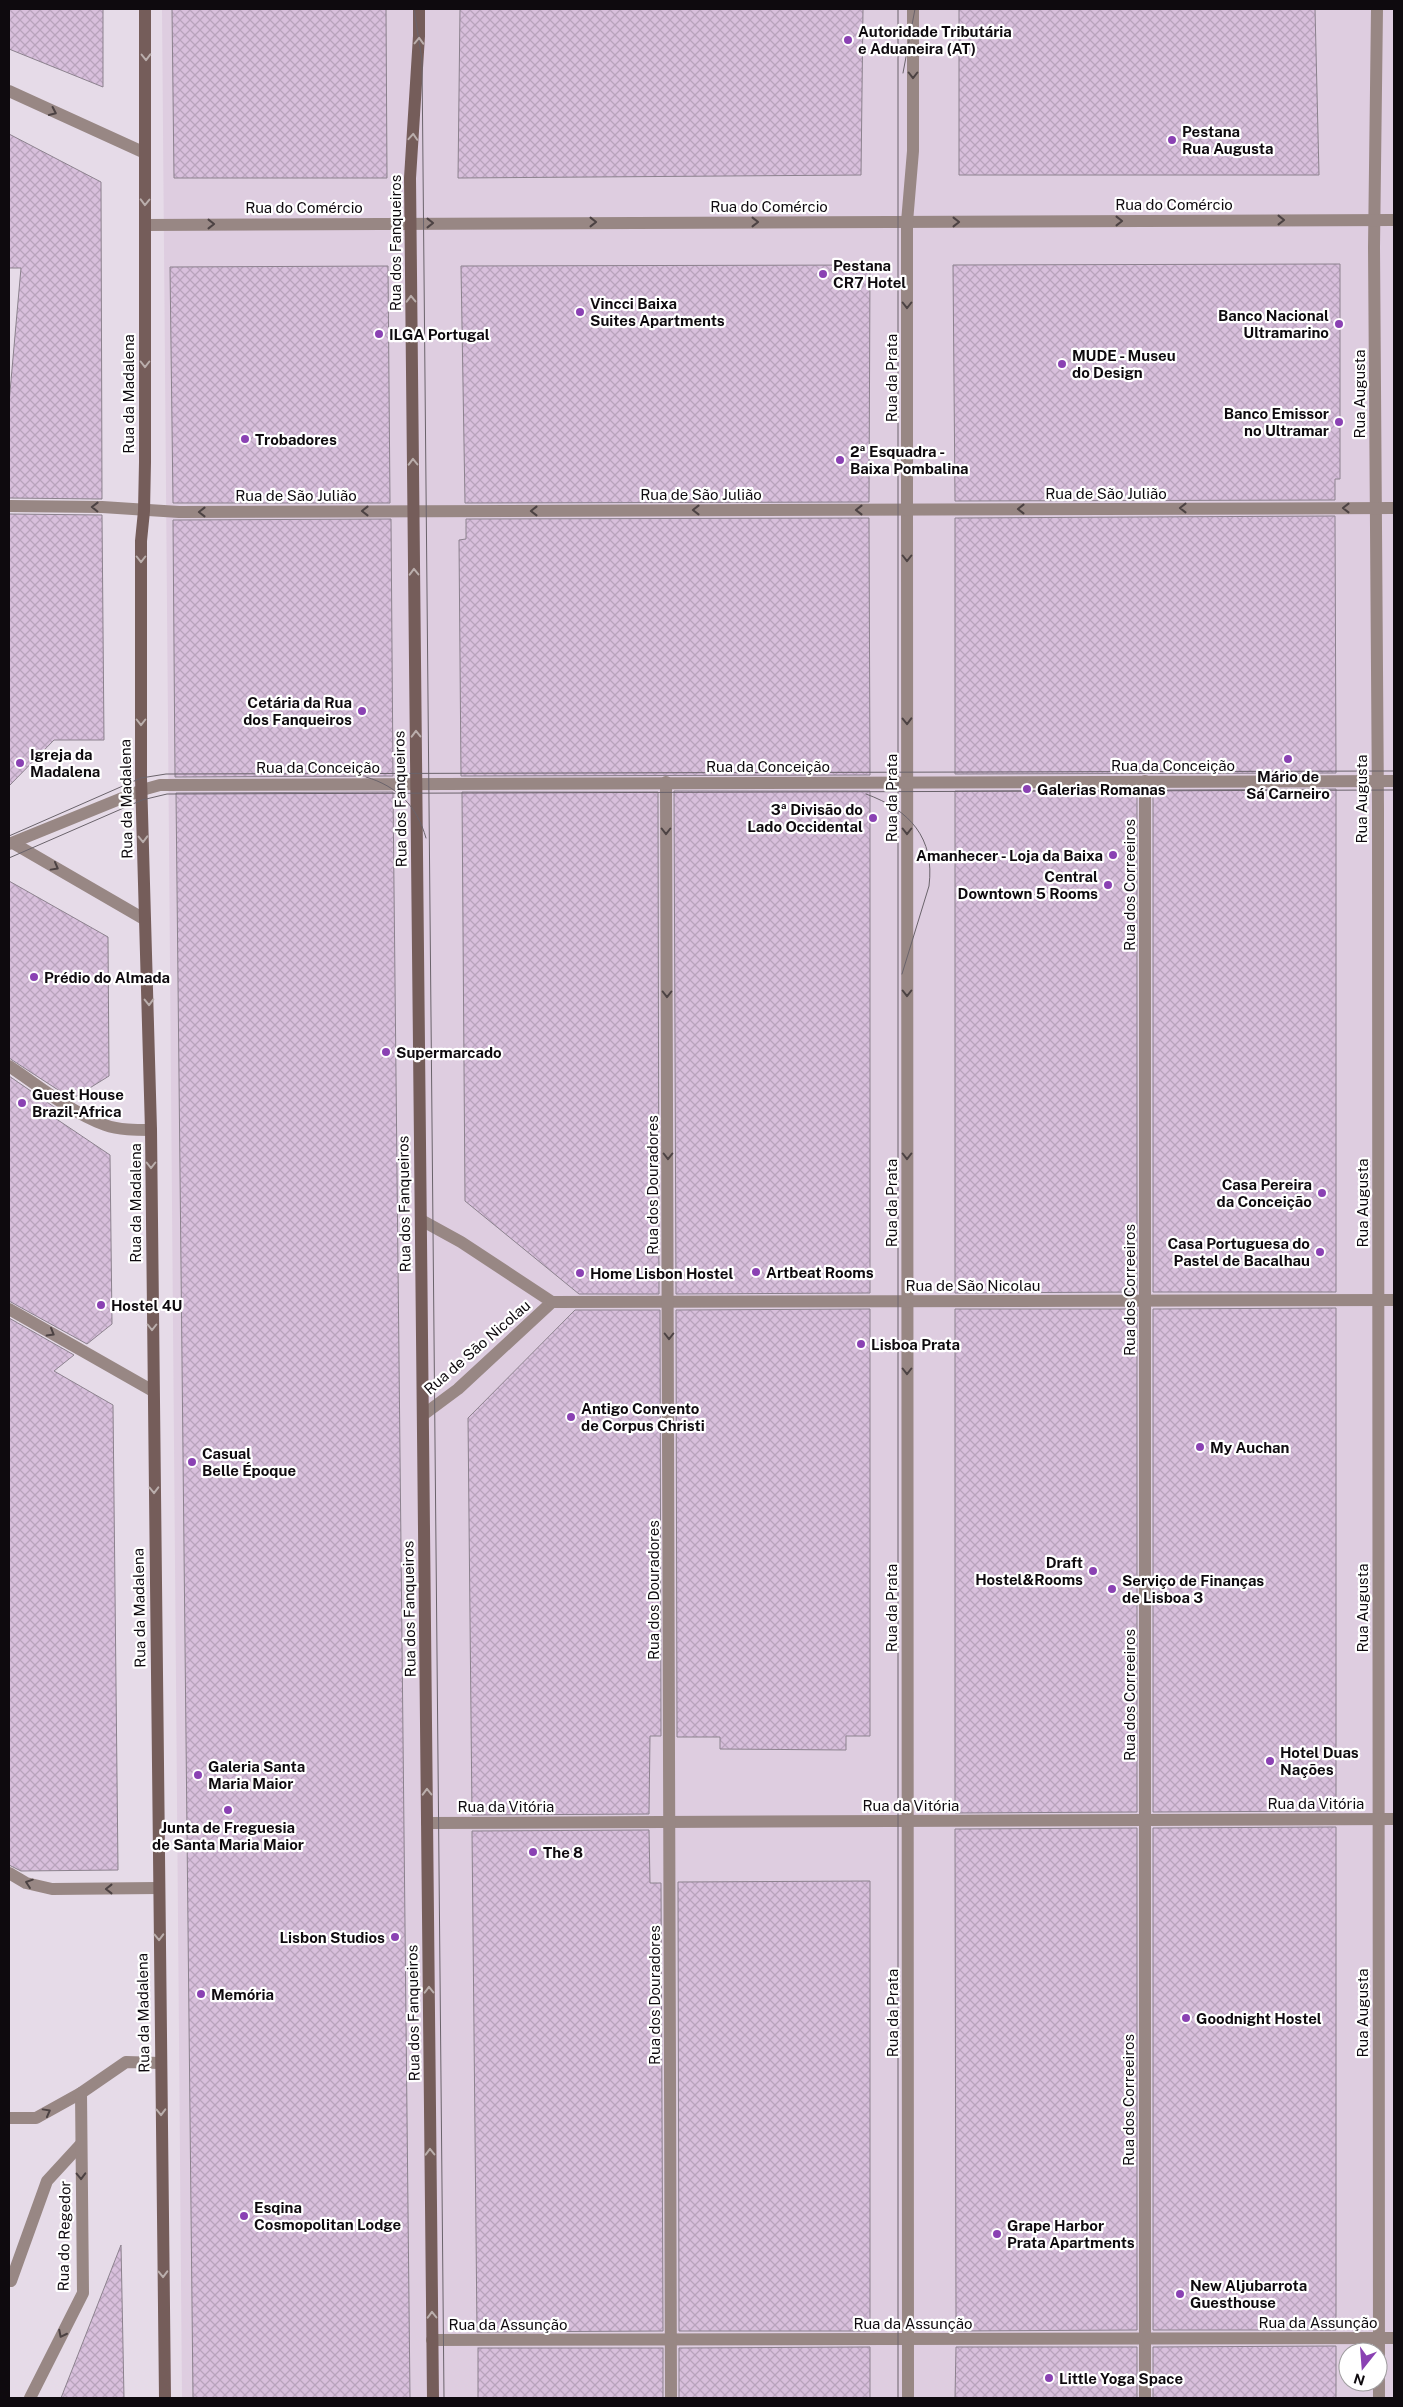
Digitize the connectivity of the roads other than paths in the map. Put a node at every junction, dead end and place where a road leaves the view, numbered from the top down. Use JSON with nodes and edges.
{"nodes":[{"id":1,"x":145,"y":9,"type":"edge"},
{"id":2,"x":419,"y":9,"type":"edge"},
{"id":3,"x":913,"y":9,"type":"edge"},
{"id":4,"x":1377,"y":9,"type":"edge"},
{"id":5,"x":9,"y":91,"type":"edge"},
{"id":6,"x":145,"y":153,"type":"junction"},
{"id":7,"x":1374,"y":220,"type":"junction"},
{"id":8,"x":1394,"y":220,"type":"edge"},
{"id":9,"x":907,"y":222,"type":"junction"},
{"id":10,"x":411,"y":223,"type":"junction"},
{"id":11,"x":144,"y":225,"type":"junction"},
{"id":12,"x":9,"y":506,"type":"edge"},
{"id":13,"x":1376,"y":508,"type":"junction"},
{"id":14,"x":1394,"y":508,"type":"edge"},
{"id":15,"x":907,"y":510,"type":"junction"},
{"id":16,"x":144,"y":511,"type":"junction"},
{"id":17,"x":414,"y":511,"type":"junction"},
{"id":18,"x":1378,"y":781,"type":"junction"},
{"id":19,"x":1394,"y":781,"type":"edge"},
{"id":20,"x":666,"y":782,"type":"junction"},
{"id":21,"x":907,"y":782,"type":"junction"},
{"id":22,"x":1145,"y":782,"type":"junction"},
{"id":23,"x":416,"y":783,"type":"junction"},
{"id":24,"x":142,"y":790,"type":"junction"},
{"id":25,"x":11,"y":843,"type":"edge"},
{"id":26,"x":144,"y":919,"type":"junction"},
{"id":27,"x":9,"y":1066,"type":"edge"},
{"id":28,"x":151,"y":1130,"type":"junction"},
{"id":29,"x":421,"y":1220,"type":"junction"},
{"id":30,"x":1378,"y":1300,"type":"junction"},
{"id":31,"x":1394,"y":1300,"type":"edge"},
{"id":32,"x":1144,"y":1301,"type":"junction"},
{"id":33,"x":552,"y":1302,"type":"junction"},
{"id":34,"x":669,"y":1302,"type":"junction"},
{"id":35,"x":907,"y":1302,"type":"junction"},
{"id":36,"x":9,"y":1309,"type":"edge"},
{"id":37,"x":153,"y":1391,"type":"junction"},
{"id":38,"x":423,"y":1415,"type":"junction"},
{"id":39,"x":1378,"y":1819,"type":"junction"},
{"id":40,"x":1394,"y":1819,"type":"edge"},
{"id":41,"x":908,"y":1820,"type":"junction"},
{"id":42,"x":1145,"y":1820,"type":"junction"},
{"id":43,"x":427,"y":1822,"type":"junction"},
{"id":44,"x":670,"y":1822,"type":"junction"},
{"id":45,"x":9,"y":1873,"type":"edge"},
{"id":46,"x":158,"y":1888,"type":"junction"},
{"id":47,"x":160,"y":2063,"type":"junction"},
{"id":48,"x":81,"y":2093,"type":"junction"},
{"id":49,"x":9,"y":2118,"type":"edge"},
{"id":50,"x":81,"y":2144,"type":"junction"},
{"id":51,"x":11,"y":2281,"type":"dead end"},
{"id":52,"x":1145,"y":2338,"type":"junction"},
{"id":53,"x":1379,"y":2338,"type":"junction"},
{"id":54,"x":1394,"y":2338,"type":"edge"},
{"id":55,"x":908,"y":2339,"type":"junction"},
{"id":56,"x":432,"y":2340,"type":"junction"},
{"id":57,"x":671,"y":2340,"type":"junction"},
{"id":58,"x":30,"y":2398,"type":"edge"},
{"id":59,"x":165,"y":2398,"type":"edge"},
{"id":60,"x":433,"y":2398,"type":"edge"},
{"id":61,"x":671,"y":2398,"type":"edge"},
{"id":62,"x":908,"y":2398,"type":"edge"},
{"id":63,"x":1145,"y":2398,"type":"edge"},
{"id":64,"x":1379,"y":2398,"type":"edge"}],
"edges":[{"from":1,"to":6,"type":"main road","name":"Rua da Madalena","one_way":true},
{"from":10,"to":2,"type":"main road","name":"Rua dos Fanqueiros","one_way":true},
{"from":3,"to":9,"type":"street","name":"Rua da Prata","one_way":true},
{"from":4,"to":7,"type":"street","name":"Rua Augusta"},
{"from":5,"to":6,"type":"street","one_way":true},
{"from":6,"to":11,"type":"main road","name":"Rua da Madalena","one_way":true},
{"from":7,"to":8,"type":"street","name":"Rua do Comércio"},
{"from":9,"to":7,"type":"street","name":"Rua do Comércio","one_way":true},
{"from":7,"to":13,"type":"street","name":"Rua Augusta"},
{"from":10,"to":9,"type":"street","name":"Rua do Comércio","one_way":true},
{"from":9,"to":15,"type":"street","name":"Rua da Prata","one_way":true},
{"from":11,"to":10,"type":"street","name":"Rua do Comércio","one_way":true},
{"from":17,"to":10,"type":"main road","name":"Rua dos Fanqueiros","one_way":true},
{"from":11,"to":16,"type":"main road","name":"Rua da Madalena","one_way":true},
{"from":16,"to":12,"type":"street","name":"Rua de São Julião","one_way":true},
{"from":13,"to":14,"type":"street","name":"Rua de São Julião"},
{"from":13,"to":15,"type":"street","name":"Rua de São Julião","one_way":true},
{"from":13,"to":18,"type":"street","name":"Rua Augusta"},
{"from":15,"to":17,"type":"street","name":"Rua de São Julião","one_way":true},
{"from":15,"to":21,"type":"street","name":"Rua da Prata","one_way":true},
{"from":17,"to":16,"type":"street","name":"Rua de São Julião","one_way":true},
{"from":16,"to":24,"type":"main road","name":"Rua da Madalena","one_way":true},
{"from":23,"to":17,"type":"main road","name":"Rua dos Fanqueiros","one_way":true},
{"from":18,"to":19,"type":"street","name":"Rua da Conceição"},
{"from":18,"to":22,"type":"street","name":"Rua da Conceição"},
{"from":18,"to":30,"type":"street","name":"Rua Augusta"},
{"from":20,"to":21,"type":"street","name":"Rua da Conceição"},
{"from":20,"to":23,"type":"street","name":"Rua da Conceição"},
{"from":20,"to":34,"type":"street","name":"Rua dos Douradores","one_way":true},
{"from":21,"to":22,"type":"street","name":"Rua da Conceição"},
{"from":21,"to":35,"type":"street","name":"Rua da Prata","one_way":true},
{"from":22,"to":32,"type":"street","name":"Rua dos Correeiros"},
{"from":23,"to":24,"type":"street","name":"Rua da Conceição"},
{"from":23,"to":29,"type":"main road","name":"Rua dos Fanqueiros"},
{"from":24,"to":25,"type":"street","name":"Rua da Conceição"},
{"from":24,"to":26,"type":"main road","name":"Rua da Madalena","one_way":true},
{"from":25,"to":26,"type":"street","one_way":true},
{"from":26,"to":28,"type":"main road","name":"Rua da Madalena","one_way":true},
{"from":27,"to":28,"type":"street"},
{"from":28,"to":37,"type":"main road","name":"Rua da Madalena","one_way":true},
{"from":29,"to":33,"type":"street","name":"Rua de São Nicolau"},
{"from":29,"to":38,"type":"main road","name":"Rua dos Fanqueiros"},
{"from":30,"to":31,"type":"street","name":"Rua de São Nicolau"},
{"from":30,"to":32,"type":"street","name":"Rua de São Nicolau"},
{"from":30,"to":39,"type":"street","name":"Rua Augusta"},
{"from":32,"to":35,"type":"street","name":"Rua de São Nicolau"},
{"from":32,"to":42,"type":"street","name":"Rua dos Correeiros"},
{"from":33,"to":34,"type":"street","name":"Rua de São Nicolau"},
{"from":33,"to":38,"type":"street","name":"Rua de São Nicolau"},
{"from":34,"to":35,"type":"street","name":"Rua de São Nicolau"},
{"from":34,"to":44,"type":"street","name":"Rua dos Douradores","one_way":true},
{"from":35,"to":41,"type":"street","name":"Rua da Prata","one_way":true},
{"from":36,"to":37,"type":"street","one_way":true},
{"from":37,"to":46,"type":"main road","name":"Rua da Madalena","one_way":true},
{"from":43,"to":38,"type":"main road","name":"Rua dos Fanqueiros","one_way":true},
{"from":39,"to":40,"type":"street","name":"Rua da Vitória"},
{"from":39,"to":42,"type":"street","name":"Rua da Vitória"},
{"from":39,"to":53,"type":"street","name":"Rua Augusta"},
{"from":41,"to":42,"type":"street","name":"Rua da Vitória"},
{"from":41,"to":44,"type":"street","name":"Rua da Vitória"},
{"from":41,"to":55,"type":"street","name":"Rua da Prata"},
{"from":42,"to":52,"type":"street","name":"Rua dos Correeiros"},
{"from":43,"to":44,"type":"street","name":"Rua da Vitória"},
{"from":56,"to":43,"type":"main road","name":"Rua dos Fanqueiros","one_way":true},
{"from":44,"to":57,"type":"street","name":"Rua dos Douradores"},
{"from":46,"to":45,"type":"street","one_way":true},
{"from":46,"to":47,"type":"main road","name":"Rua da Madalena","one_way":true},
{"from":47,"to":48,"type":"street"},
{"from":47,"to":59,"type":"main road","name":"Rua da Madalena","one_way":true},
{"from":49,"to":48,"type":"street","one_way":true},
{"from":48,"to":50,"type":"street","name":"Rua do Regedor"},
{"from":50,"to":51,"type":"street"},
{"from":50,"to":58,"type":"street","name":"Rua do Regedor","one_way":true},
{"from":52,"to":53,"type":"street","name":"Rua da Assunção"},
{"from":52,"to":55,"type":"street","name":"Rua da Assunção"},
{"from":52,"to":63,"type":"street","name":"Rua dos Correeiros"},
{"from":53,"to":54,"type":"street","name":"Rua da Assunção"},
{"from":53,"to":64,"type":"street","name":"Rua Augusta"},
{"from":55,"to":57,"type":"street","name":"Rua da Assunção"},
{"from":55,"to":62,"type":"street","name":"Rua da Prata"},
{"from":56,"to":57,"type":"street","name":"Rua da Assunção"},
{"from":56,"to":60,"type":"main road","name":"Rua dos Fanqueiros"},
{"from":57,"to":61,"type":"street","name":"Rua dos Douradores"}]}
